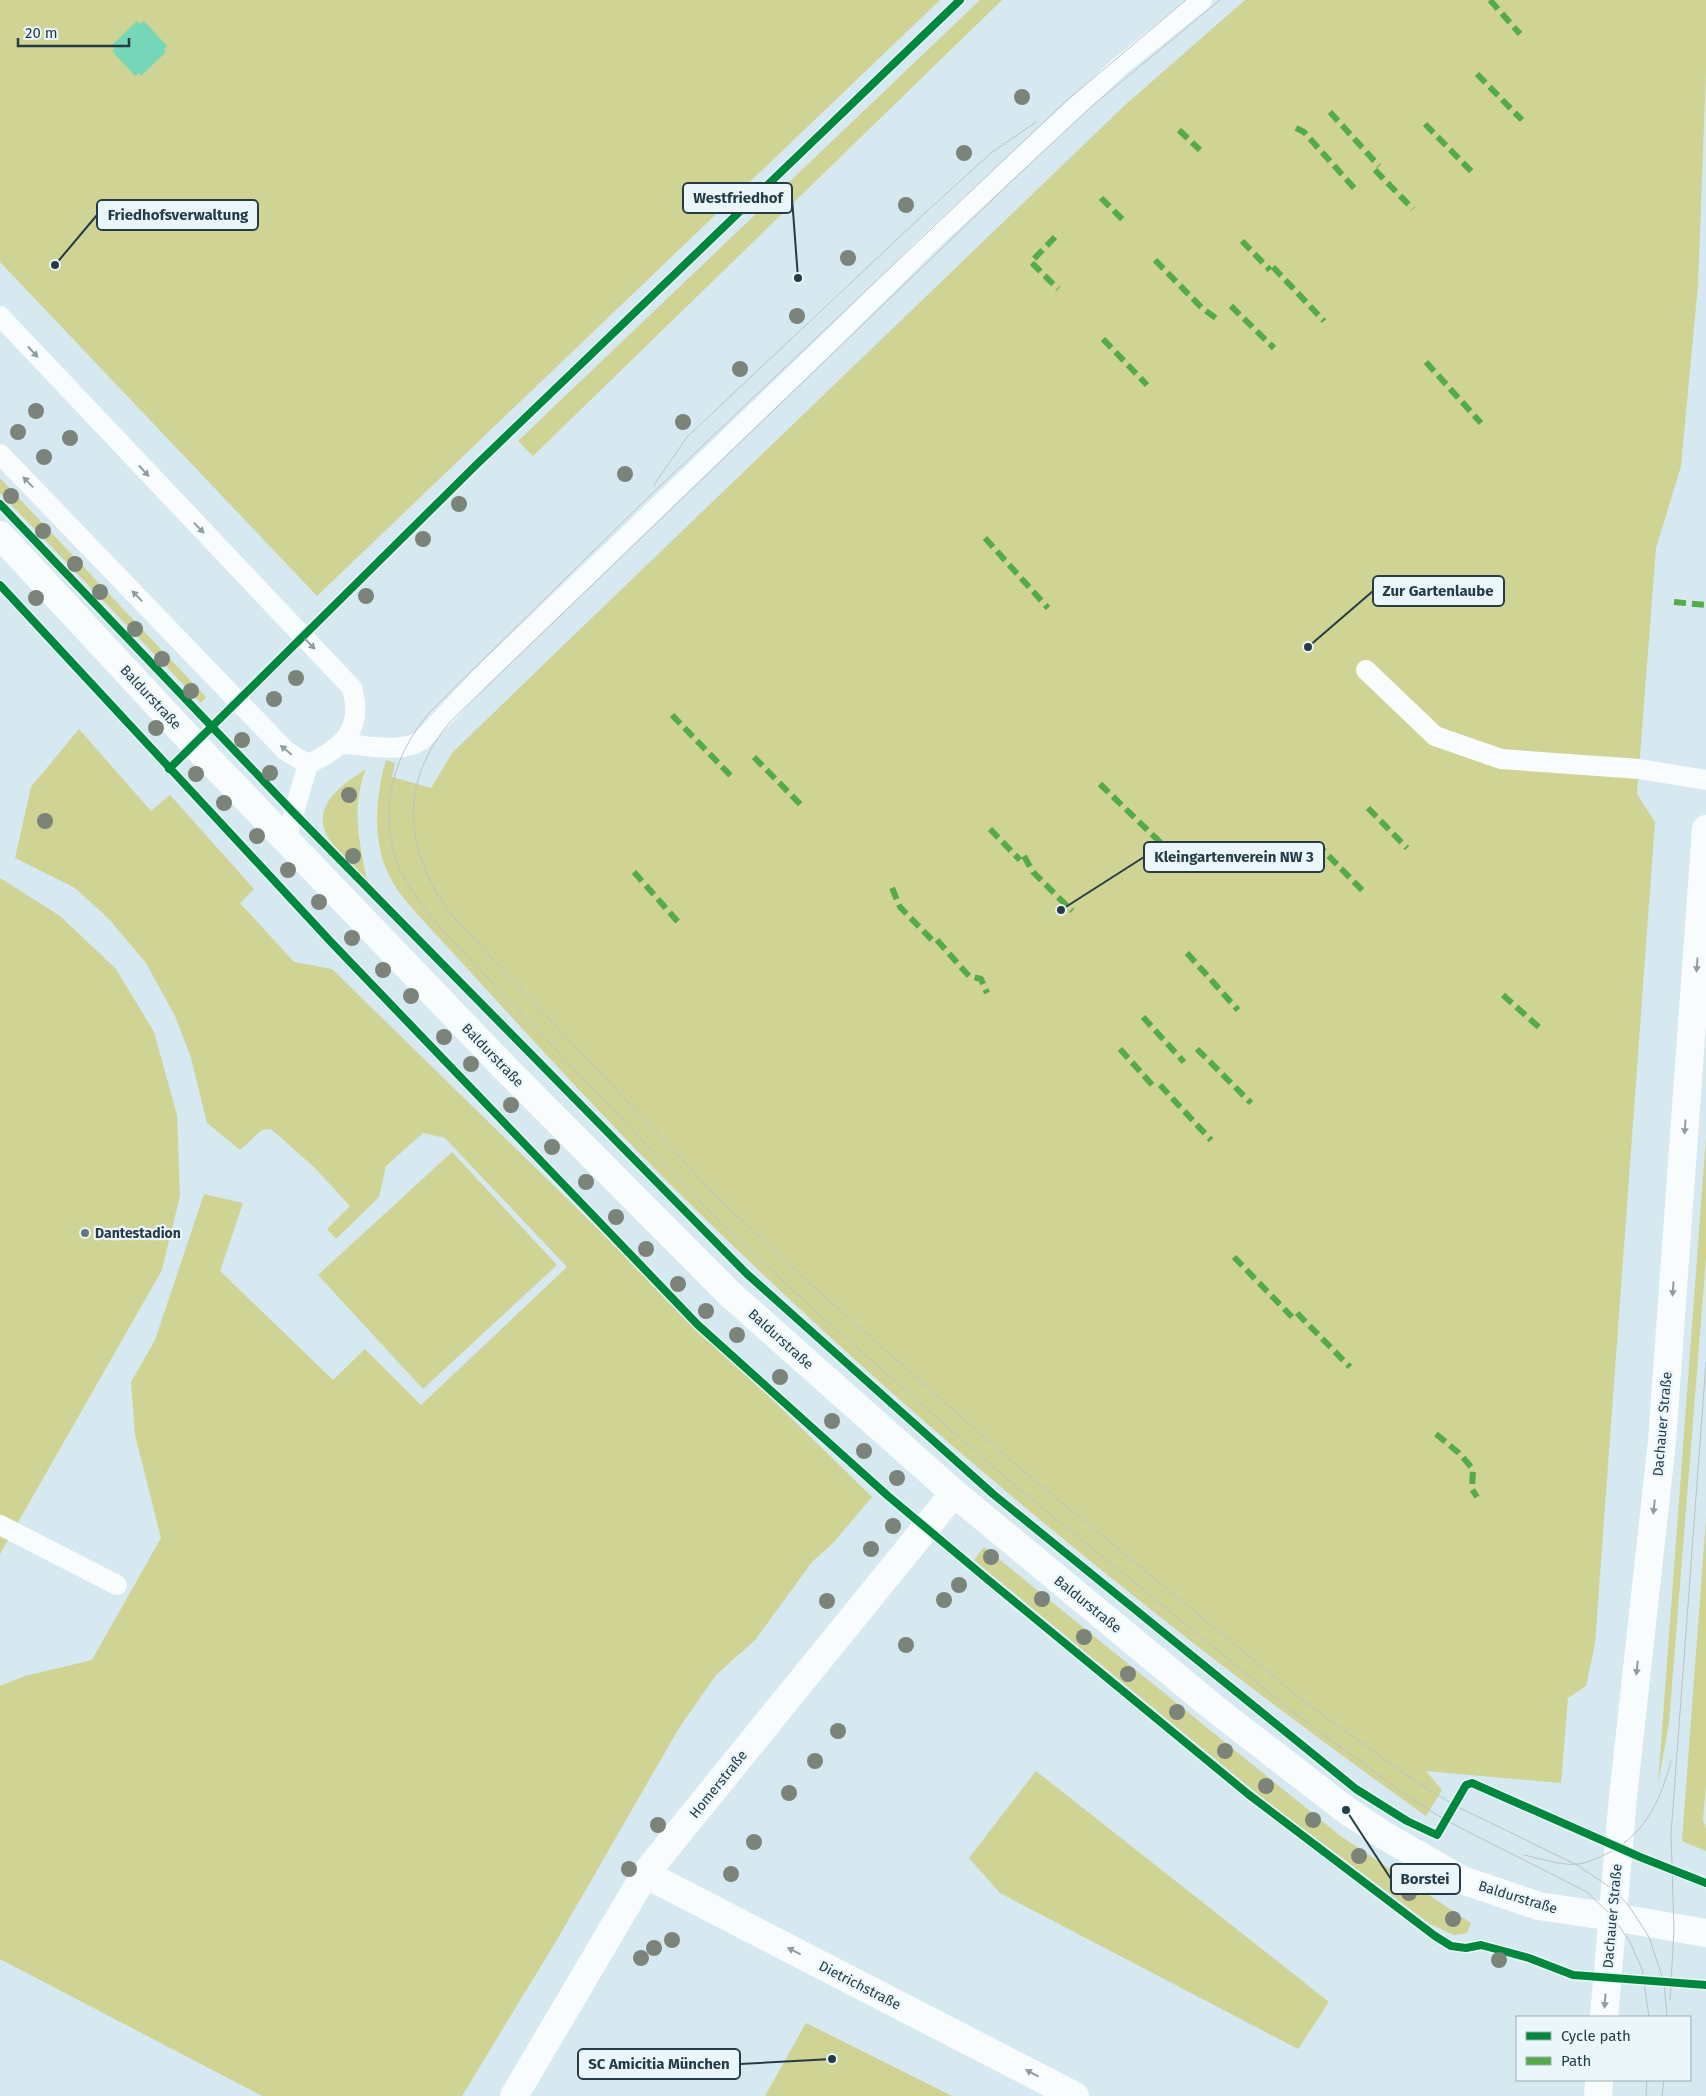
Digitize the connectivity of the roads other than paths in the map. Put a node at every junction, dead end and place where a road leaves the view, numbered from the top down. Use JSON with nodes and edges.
{"nodes":[{"id":1,"x":1202,"y":0,"type":"edge"},
{"id":2,"x":0,"y":316,"type":"edge"},
{"id":3,"x":0,"y":454,"type":"edge"},
{"id":4,"x":0,"y":535,"type":"edge"},
{"id":5,"x":1366,"y":670,"type":"dead end"},
{"id":6,"x":343,"y":744,"type":"junction"},
{"id":7,"x":308,"y":764,"type":"junction"},
{"id":8,"x":1706,"y":780,"type":"edge"},
{"id":9,"x":1706,"y":829,"type":"edge"},
{"id":10,"x":286,"y":840,"type":"junction"},
{"id":11,"x":954,"y":1493,"type":"junction"},
{"id":12,"x":0,"y":1525,"type":"edge"},
{"id":13,"x":117,"y":1585,"type":"dead end"},
{"id":14,"x":645,"y":1874,"type":"junction"},
{"id":15,"x":1613,"y":1917,"type":"junction"},
{"id":16,"x":1706,"y":1933,"type":"edge"},
{"id":17,"x":1604,"y":2016,"type":"edge"},
{"id":18,"x":1599,"y":2081,"type":"edge"},
{"id":19,"x":514,"y":2096,"type":"edge"},
{"id":20,"x":1075,"y":2096,"type":"edge"},
{"id":21,"x":1598,"y":2096,"type":"edge"}],
"edges":[{"from":1,"to":6,"type":"lane"},
{"from":2,"to":6,"type":"lane","one_way":true},
{"from":7,"to":3,"type":"lane","one_way":true},
{"from":4,"to":10,"type":"street","name":"Baldurstraße"},
{"from":5,"to":8,"type":"lane"},
{"from":6,"to":7,"type":"lane"},
{"from":7,"to":10,"type":"lane"},
{"from":9,"to":15,"type":"street","name":"Dachauer Straße","one_way":true},
{"from":10,"to":11,"type":"street","name":"Baldurstraße"},
{"from":11,"to":14,"type":"street","name":"Homerstraße"},
{"from":11,"to":15,"type":"street","name":"Baldurstraße"},
{"from":12,"to":13,"type":"lane"},
{"from":14,"to":19,"type":"street","name":"Homerstraße"},
{"from":20,"to":14,"type":"street","name":"Dietrichstraße","one_way":true},
{"from":15,"to":16,"type":"street","name":"Baldurstraße"},
{"from":15,"to":17,"type":"street","name":"Dachauer Straße","one_way":true},
{"from":18,"to":21,"type":"street"}]}
